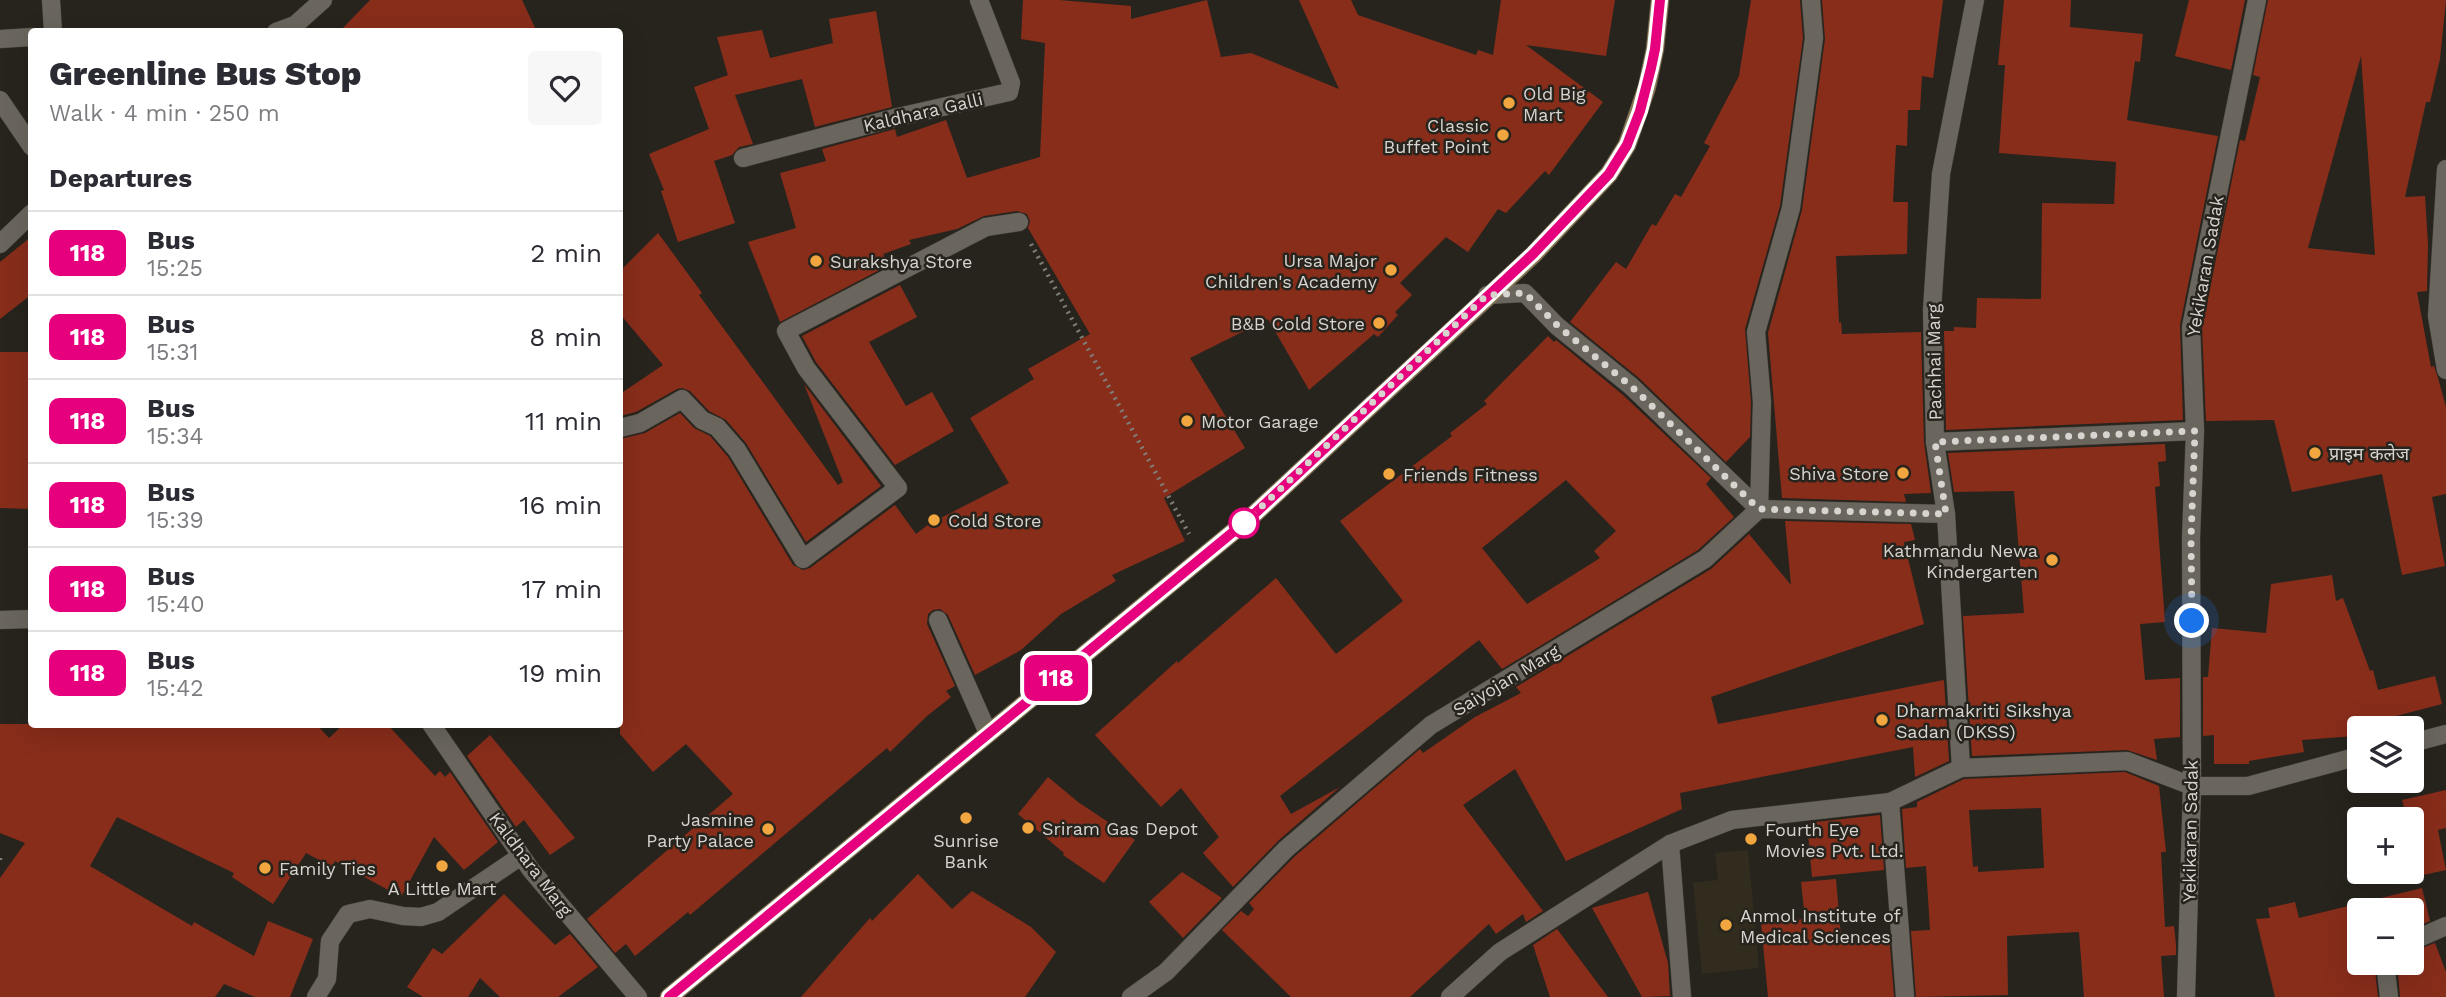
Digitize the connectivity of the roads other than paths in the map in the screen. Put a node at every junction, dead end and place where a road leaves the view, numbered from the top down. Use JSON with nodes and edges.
{"nodes":[{"id":1,"x":51,"y":0,"type":"edge"},
{"id":2,"x":323,"y":0,"type":"edge"},
{"id":3,"x":979,"y":0,"type":"edge"},
{"id":4,"x":1660,"y":0,"type":"edge"},
{"id":5,"x":1811,"y":0,"type":"edge"},
{"id":6,"x":1975,"y":0,"type":"edge"},
{"id":7,"x":2257,"y":0,"type":"edge"},
{"id":8,"x":53,"y":28,"type":"edge"},
{"id":9,"x":287,"y":28,"type":"edge"},
{"id":10,"x":28,"y":37,"type":"edge"},
{"id":11,"x":0,"y":39,"type":"edge"},
{"id":12,"x":0,"y":100,"type":"edge"},
{"id":13,"x":28,"y":141,"type":"edge"},
{"id":14,"x":743,"y":158,"type":"dead end"},
{"id":15,"x":2446,"y":169,"type":"edge"},
{"id":16,"x":1019,"y":222,"type":"road end"},
{"id":17,"x":28,"y":224,"type":"edge"},
{"id":18,"x":0,"y":244,"type":"edge"},
{"id":19,"x":1487,"y":295,"type":"junction"},
{"id":20,"x":2446,"y":370,"type":"edge"},
{"id":21,"x":623,"y":427,"type":"edge"},
{"id":22,"x":2195,"y":431,"type":"junction"},
{"id":23,"x":1935,"y":442,"type":"junction"},
{"id":24,"x":1759,"y":509,"type":"junction"},
{"id":25,"x":1946,"y":514,"type":"junction"},
{"id":26,"x":28,"y":619,"type":"edge"},
{"id":27,"x":0,"y":620,"type":"edge"},
{"id":28,"x":938,"y":620,"type":"dead end"},
{"id":29,"x":433,"y":728,"type":"edge"},
{"id":30,"x":988,"y":733,"type":"junction"},
{"id":31,"x":2446,"y":734,"type":"edge"},
{"id":32,"x":2424,"y":740,"type":"edge"},
{"id":33,"x":2347,"y":759,"type":"edge"},
{"id":34,"x":1961,"y":768,"type":"junction"},
{"id":35,"x":2192,"y":786,"type":"junction"},
{"id":36,"x":1890,"y":802,"type":"junction"},
{"id":37,"x":1670,"y":844,"type":"junction"},
{"id":38,"x":522,"y":856,"type":"junction"},
{"id":39,"x":2446,"y":926,"type":"edge"},
{"id":40,"x":2424,"y":936,"type":"edge"},
{"id":41,"x":2386,"y":975,"type":"edge"},
{"id":42,"x":316,"y":997,"type":"edge"},
{"id":43,"x":638,"y":997,"type":"edge"},
{"id":44,"x":669,"y":997,"type":"edge"},
{"id":45,"x":1131,"y":997,"type":"edge"},
{"id":46,"x":1450,"y":997,"type":"edge"},
{"id":47,"x":1682,"y":997,"type":"edge"},
{"id":48,"x":1905,"y":997,"type":"edge"},
{"id":49,"x":2186,"y":997,"type":"edge"},
{"id":50,"x":2389,"y":997,"type":"edge"}],
"edges":[{"from":1,"to":8,"type":"street"},
{"from":2,"to":9,"type":"street"},
{"from":3,"to":14,"type":"street","name":"Kaldhara Galli"},
{"from":4,"to":19,"type":"main road"},
{"from":5,"to":24,"type":"street"},
{"from":6,"to":23,"type":"street","name":"Pachhai Marg"},
{"from":7,"to":22,"type":"street","name":"Yekikaran Sadak"},
{"from":10,"to":11,"type":"street"},
{"from":12,"to":13,"type":"street"},
{"from":15,"to":20,"type":"street"},
{"from":16,"to":21,"type":"street"},
{"from":17,"to":18,"type":"street"},
{"from":19,"to":24,"type":"street"},
{"from":19,"to":30,"type":"main road"},
{"from":22,"to":23,"type":"street"},
{"from":22,"to":35,"type":"street","name":"Yekikaran Sadak"},
{"from":23,"to":25,"type":"street","name":"Pachhai Marg"},
{"from":24,"to":25,"type":"street"},
{"from":24,"to":45,"type":"street","name":"Saiyojan Marg"},
{"from":25,"to":34,"type":"street","name":"Pachhai Marg"},
{"from":26,"to":27,"type":"street"},
{"from":28,"to":30,"type":"street"},
{"from":29,"to":38,"type":"street","name":"Kaldhara Marg"},
{"from":30,"to":44,"type":"main road"},
{"from":31,"to":32,"type":"street"},
{"from":33,"to":35,"type":"street"},
{"from":34,"to":35,"type":"street"},
{"from":34,"to":36,"type":"street"},
{"from":35,"to":49,"type":"street","name":"Yekikaran Sadak"},
{"from":36,"to":37,"type":"street"},
{"from":36,"to":48,"type":"street"},
{"from":37,"to":46,"type":"street"},
{"from":37,"to":47,"type":"street"},
{"from":38,"to":42,"type":"street"},
{"from":38,"to":43,"type":"street","name":"Kaldhara Marg"},
{"from":39,"to":40,"type":"street"},
{"from":41,"to":50,"type":"street"}]}
